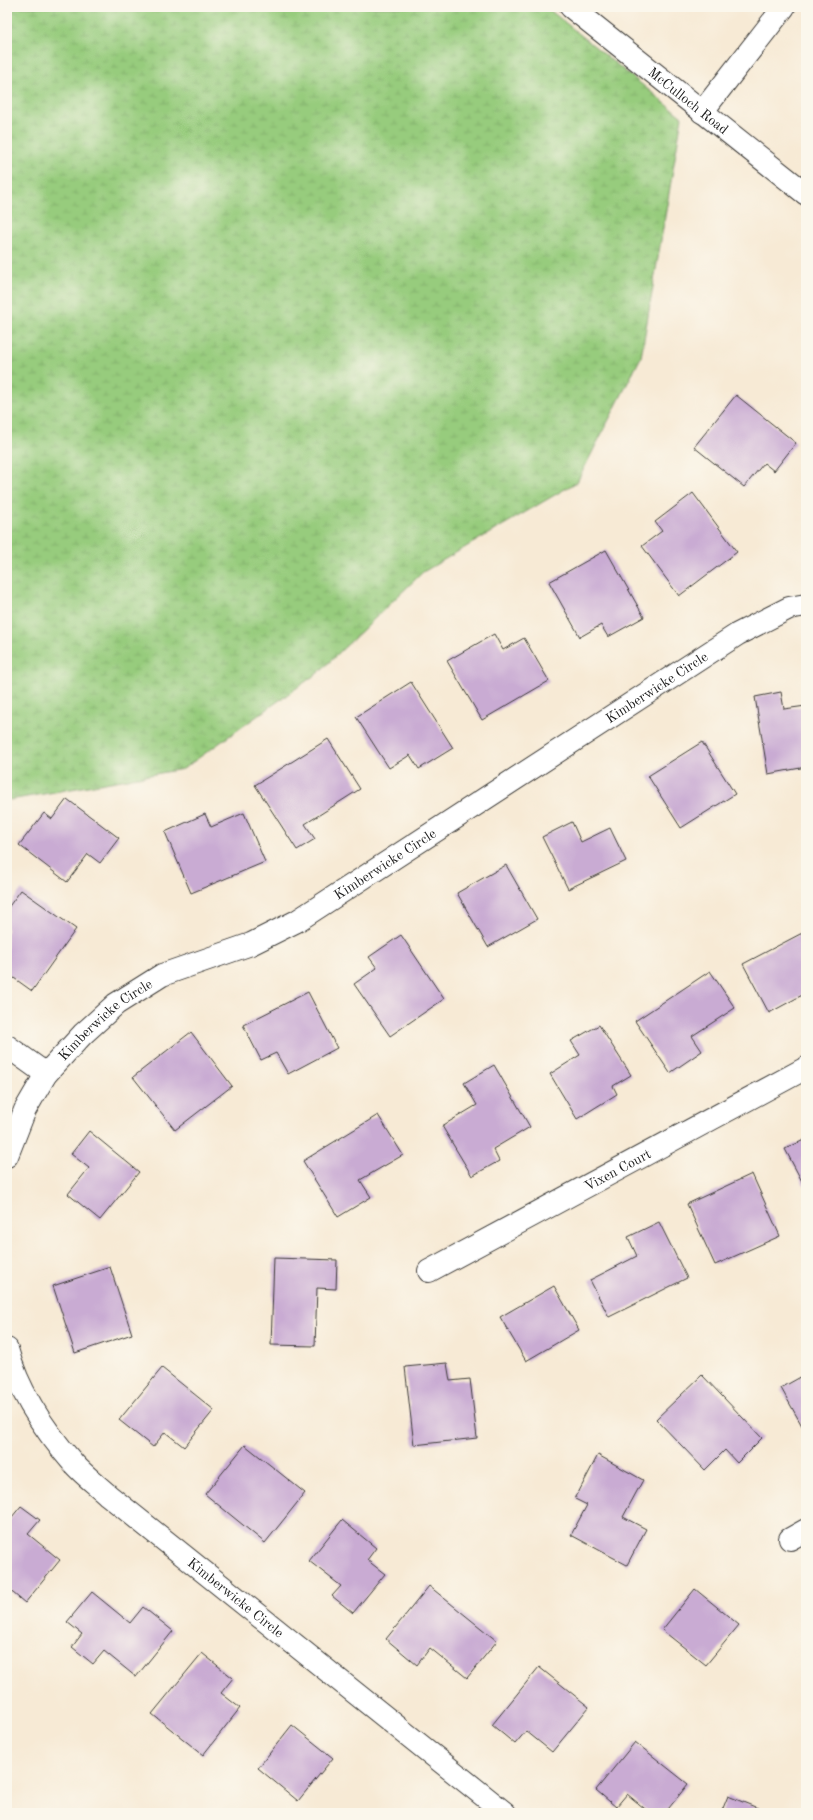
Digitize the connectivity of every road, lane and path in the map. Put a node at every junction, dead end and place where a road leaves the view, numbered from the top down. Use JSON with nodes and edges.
{"nodes":[{"id":1,"x":571,"y":7,"type":"edge"},
{"id":2,"x":784,"y":7,"type":"edge"},
{"id":3,"x":702,"y":112,"type":"junction"},
{"id":4,"x":806,"y":194,"type":"edge"},
{"id":5,"x":806,"y":605,"type":"edge"},
{"id":6,"x":7,"y":1046,"type":"edge"},
{"id":7,"x":806,"y":1068,"type":"edge"},
{"id":8,"x":46,"y":1074,"type":"junction"},
{"id":9,"x":7,"y":1156,"type":"edge"},
{"id":10,"x":429,"y":1271,"type":"dead end"},
{"id":11,"x":7,"y":1348,"type":"edge"},
{"id":12,"x":506,"y":1813,"type":"edge"}],
"edges":[{"from":1,"to":3,"type":"street","name":"McCulloch Road"},
{"from":2,"to":3,"type":"street"},
{"from":3,"to":4,"type":"street","name":"McCulloch Road"},
{"from":5,"to":8,"type":"street","name":"Kimberwicke Circle"},
{"from":6,"to":8,"type":"street"},
{"from":7,"to":10,"type":"street","name":"Vixen Court"},
{"from":8,"to":9,"type":"street","name":"Kimberwicke Circle"},
{"from":11,"to":12,"type":"street","name":"Kimberwicke Circle"}]}
